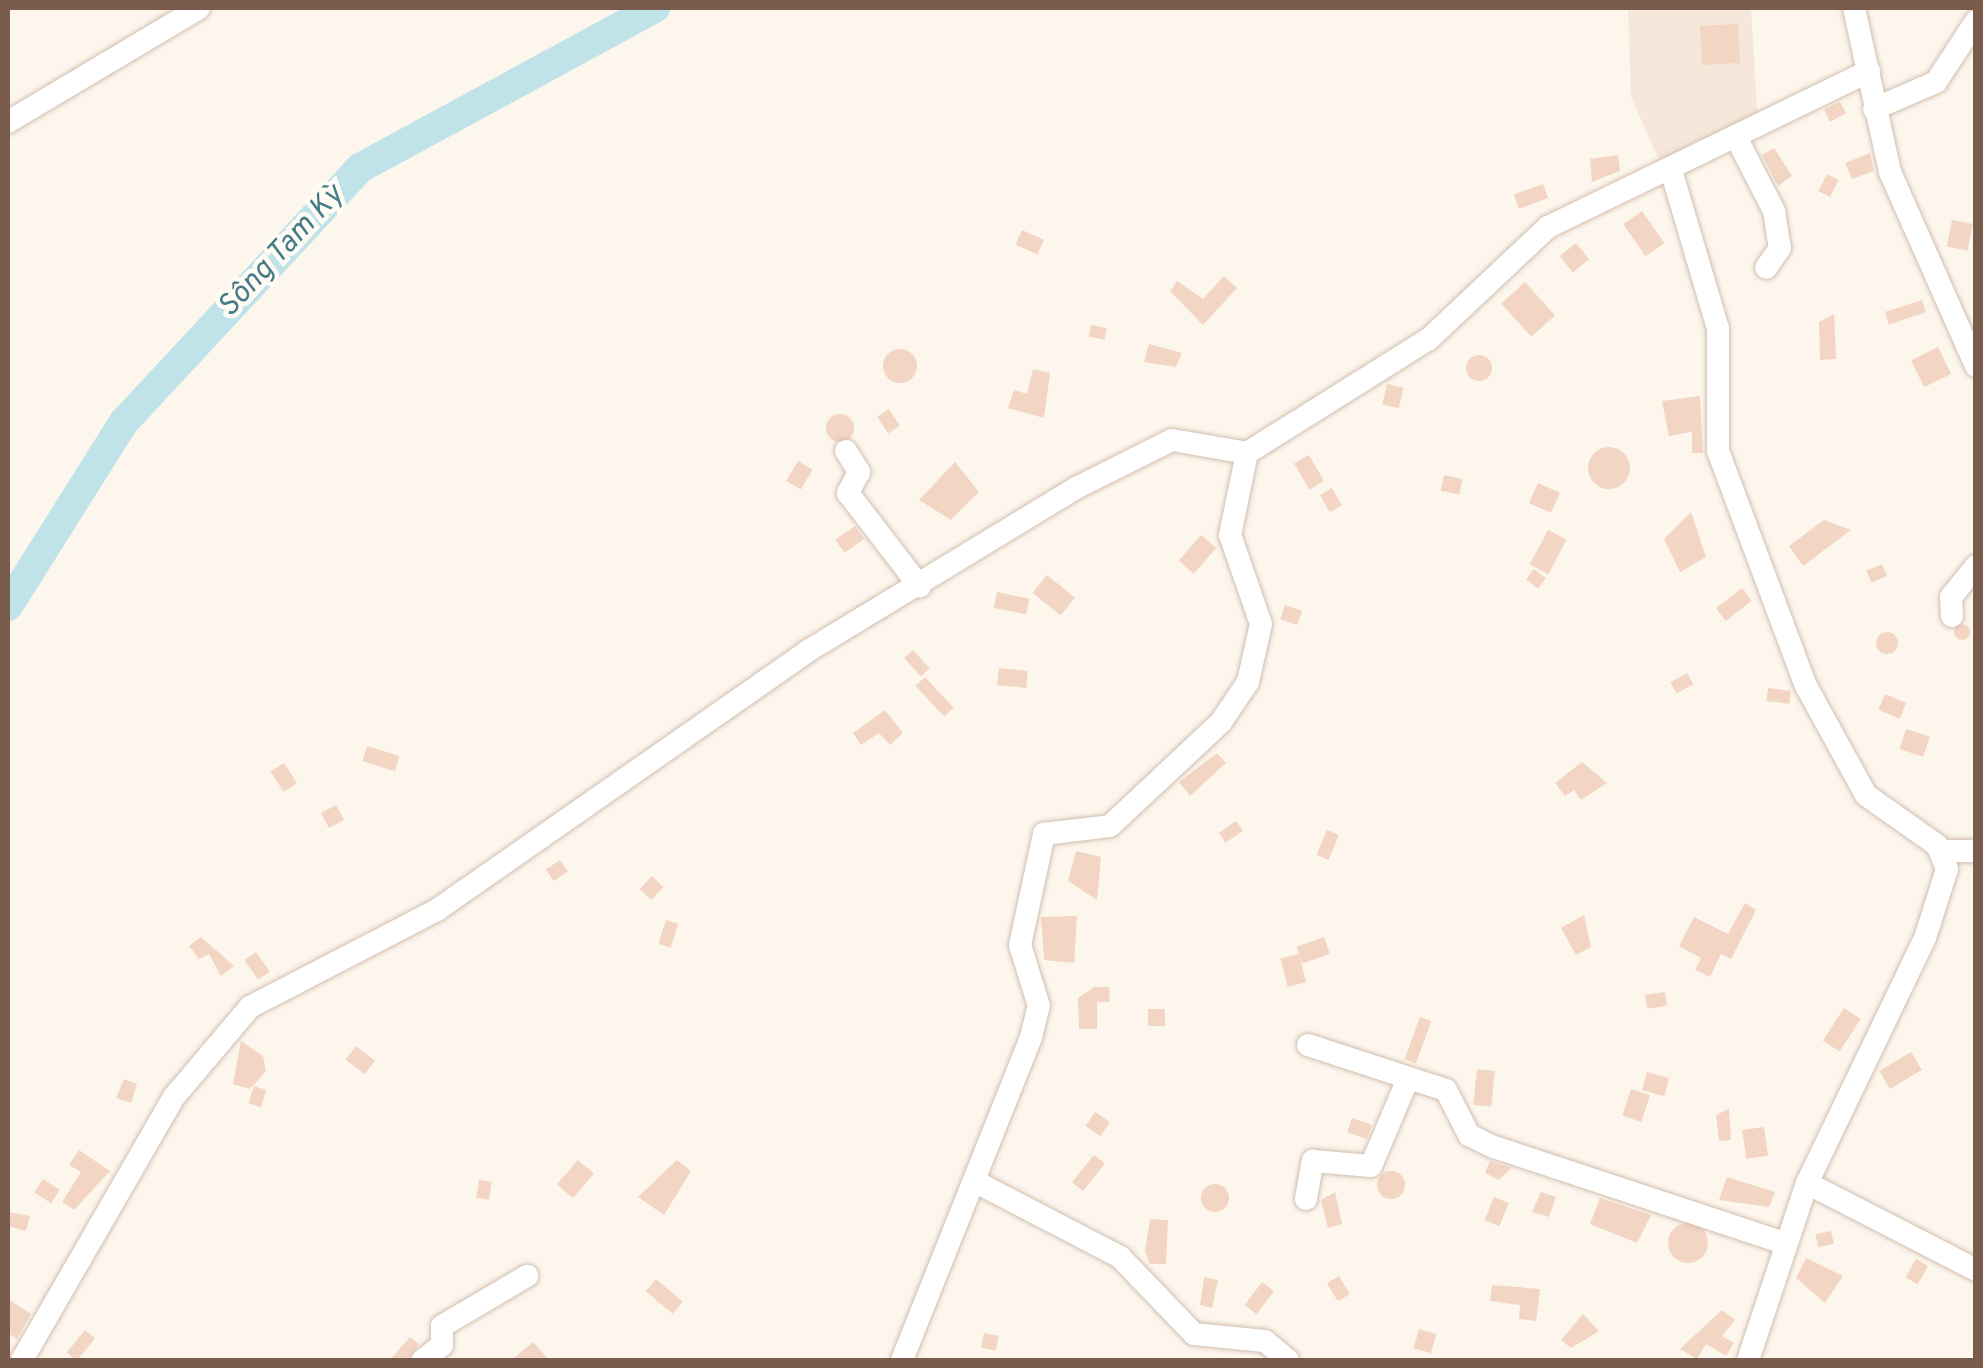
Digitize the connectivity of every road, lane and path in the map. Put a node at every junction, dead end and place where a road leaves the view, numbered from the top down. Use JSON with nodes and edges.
{"nodes":[{"id":1,"x":199,"y":8,"type":"edge"},
{"id":2,"x":1854,"y":8,"type":"edge"},
{"id":3,"x":1976,"y":22,"type":"edge"},
{"id":4,"x":1869,"y":71,"type":"junction"},
{"id":5,"x":1874,"y":109,"type":"junction"},
{"id":6,"x":8,"y":122,"type":"edge"},
{"id":7,"x":1736,"y":139,"type":"junction"},
{"id":8,"x":1672,"y":170,"type":"junction"},
{"id":9,"x":1766,"y":268,"type":"dead end"},
{"id":10,"x":1976,"y":366,"type":"edge"},
{"id":11,"x":846,"y":451,"type":"dead end"},
{"id":12,"x":1247,"y":453,"type":"junction"},
{"id":13,"x":1976,"y":566,"type":"edge"},
{"id":14,"x":920,"y":587,"type":"junction"},
{"id":15,"x":1952,"y":616,"type":"dead end"},
{"id":16,"x":1942,"y":851,"type":"junction"},
{"id":17,"x":1976,"y":851,"type":"edge"},
{"id":18,"x":1308,"y":1044,"type":"dead end"},
{"id":19,"x":1407,"y":1081,"type":"junction"},
{"id":20,"x":978,"y":1183,"type":"junction"},
{"id":21,"x":1807,"y":1183,"type":"junction"},
{"id":22,"x":1306,"y":1199,"type":"dead end"},
{"id":23,"x":1784,"y":1243,"type":"junction"},
{"id":24,"x":1976,"y":1270,"type":"edge"},
{"id":25,"x":527,"y":1276,"type":"dead end"},
{"id":26,"x":22,"y":1360,"type":"edge"},
{"id":27,"x":424,"y":1360,"type":"edge"},
{"id":28,"x":902,"y":1360,"type":"edge"},
{"id":29,"x":1288,"y":1360,"type":"edge"},
{"id":30,"x":1748,"y":1360,"type":"edge"}],
"edges":[{"from":1,"to":6,"type":"street"},
{"from":2,"to":4,"type":"street"},
{"from":3,"to":5,"type":"street"},
{"from":4,"to":5,"type":"street"},
{"from":4,"to":7,"type":"street"},
{"from":5,"to":10,"type":"street"},
{"from":7,"to":8,"type":"street"},
{"from":7,"to":9,"type":"street"},
{"from":8,"to":12,"type":"street"},
{"from":8,"to":16,"type":"street"},
{"from":11,"to":14,"type":"street"},
{"from":12,"to":14,"type":"street"},
{"from":12,"to":20,"type":"street"},
{"from":13,"to":15,"type":"street"},
{"from":14,"to":26,"type":"street"},
{"from":16,"to":17,"type":"street"},
{"from":16,"to":21,"type":"street"},
{"from":18,"to":19,"type":"street"},
{"from":19,"to":22,"type":"street"},
{"from":19,"to":23,"type":"street"},
{"from":20,"to":28,"type":"street"},
{"from":20,"to":29,"type":"street"},
{"from":21,"to":23,"type":"street"},
{"from":21,"to":24,"type":"street"},
{"from":23,"to":30,"type":"street"},
{"from":25,"to":27,"type":"street"}]}
